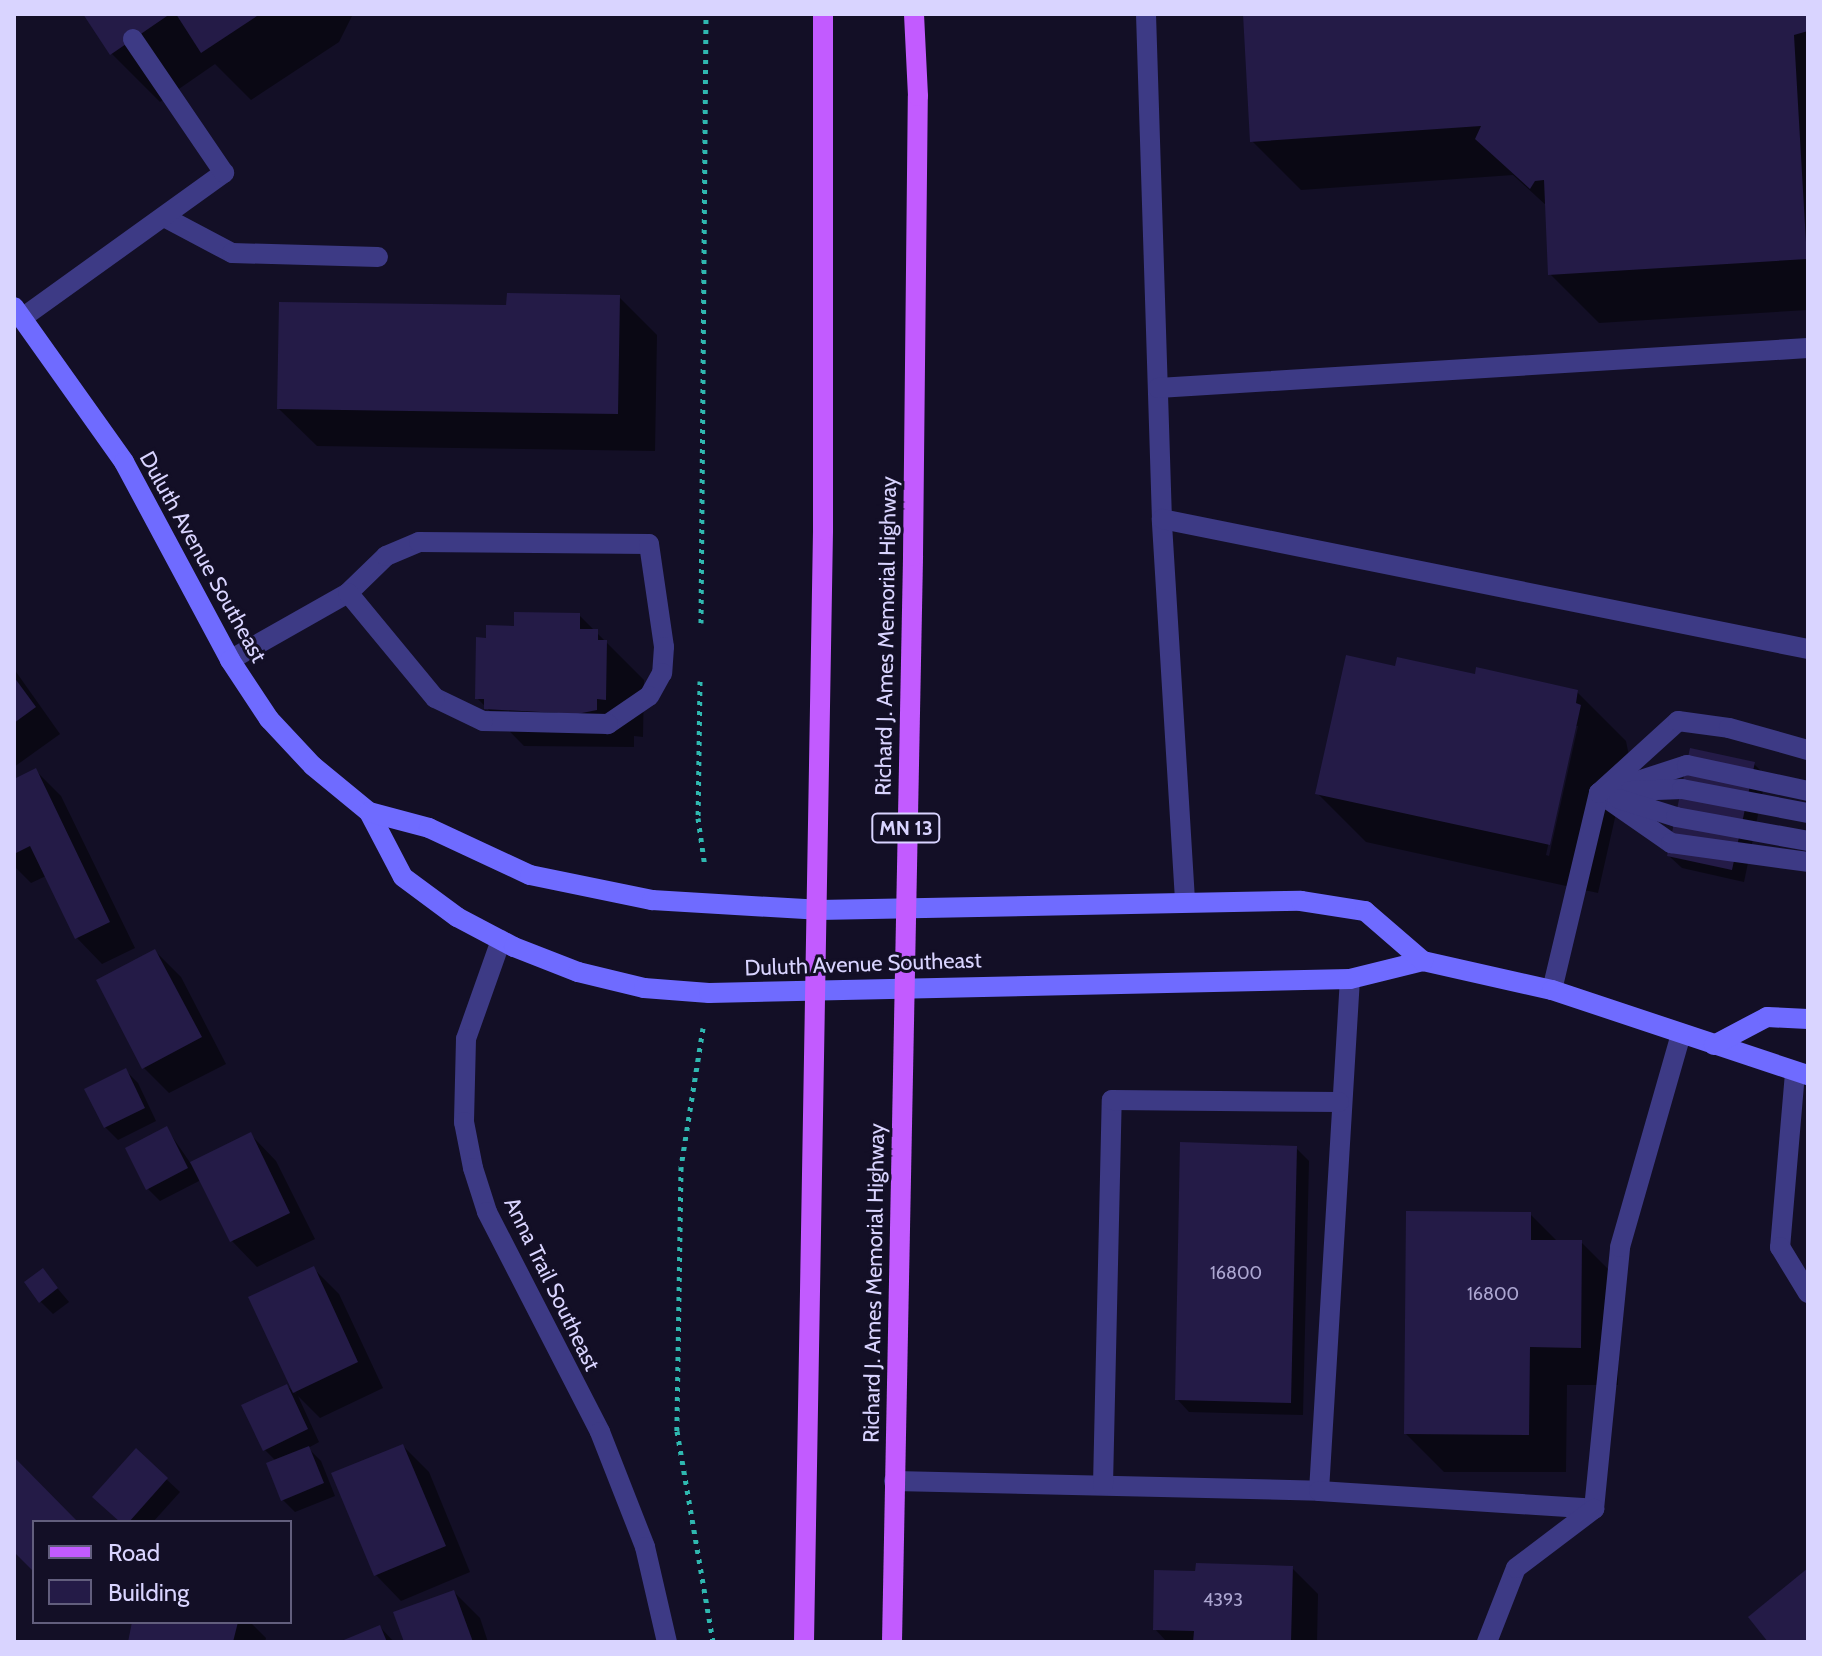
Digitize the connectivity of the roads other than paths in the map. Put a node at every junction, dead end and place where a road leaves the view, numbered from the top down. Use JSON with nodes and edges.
{"nodes":[{"id":1,"x":823,"y":14,"type":"edge"},
{"id":2,"x":914,"y":14,"type":"edge"},
{"id":3,"x":1146,"y":14,"type":"edge"},
{"id":4,"x":133,"y":39,"type":"dead end"},
{"id":5,"x":164,"y":217,"type":"junction"},
{"id":6,"x":378,"y":257,"type":"dead end"},
{"id":7,"x":18,"y":312,"type":"edge"},
{"id":8,"x":1808,"y":348,"type":"edge"},
{"id":9,"x":1158,"y":388,"type":"junction"},
{"id":10,"x":1162,"y":519,"type":"junction"},
{"id":11,"x":348,"y":593,"type":"junction"},
{"id":12,"x":1808,"y":649,"type":"edge"},
{"id":13,"x":230,"y":660,"type":"junction"},
{"id":14,"x":1808,"y":750,"type":"edge"},
{"id":15,"x":1808,"y":791,"type":"edge"},
{"id":16,"x":1599,"y":793,"type":"junction"},
{"id":17,"x":369,"y":812,"type":"junction"},
{"id":18,"x":1808,"y":813,"type":"edge"},
{"id":19,"x":1808,"y":841,"type":"edge"},
{"id":20,"x":1808,"y":862,"type":"edge"},
{"id":21,"x":1185,"y":900,"type":"junction"},
{"id":22,"x":818,"y":910,"type":"junction"},
{"id":23,"x":904,"y":910,"type":"junction"},
{"id":24,"x":501,"y":940,"type":"junction"},
{"id":25,"x":1423,"y":961,"type":"junction"},
{"id":26,"x":1350,"y":979,"type":"junction"},
{"id":27,"x":903,"y":988,"type":"junction"},
{"id":28,"x":1552,"y":990,"type":"junction"},
{"id":29,"x":816,"y":991,"type":"junction"},
{"id":30,"x":1808,"y":1019,"type":"edge"},
{"id":31,"x":1681,"y":1034,"type":"junction"},
{"id":32,"x":1714,"y":1045,"type":"junction"},
{"id":33,"x":1802,"y":1074,"type":"edge"},
{"id":34,"x":1339,"y":1102,"type":"junction"},
{"id":35,"x":1808,"y":1293,"type":"edge"},
{"id":36,"x":894,"y":1481,"type":"junction"},
{"id":37,"x":1103,"y":1485,"type":"junction"},
{"id":38,"x":1319,"y":1491,"type":"junction"},
{"id":39,"x":1594,"y":1509,"type":"junction"},
{"id":40,"x":667,"y":1642,"type":"edge"},
{"id":41,"x":804,"y":1642,"type":"edge"},
{"id":42,"x":892,"y":1642,"type":"edge"},
{"id":43,"x":1487,"y":1642,"type":"edge"}],
"edges":[{"from":1,"to":22,"type":"main road"},
{"from":2,"to":23,"type":"main road","name":"Richard J. Ames Memorial Highway","number":"MN 13"},
{"from":3,"to":9,"type":"street"},
{"from":4,"to":5,"type":"street"},
{"from":5,"to":6,"type":"street"},
{"from":5,"to":7,"type":"street"},
{"from":7,"to":13,"type":"street","name":"Duluth Avenue Southeast"},
{"from":8,"to":9,"type":"street"},
{"from":9,"to":10,"type":"street"},
{"from":10,"to":12,"type":"street"},
{"from":10,"to":21,"type":"street"},
{"from":11,"to":11,"type":"street"},
{"from":11,"to":13,"type":"street"},
{"from":13,"to":17,"type":"street","name":"Duluth Avenue Southeast"},
{"from":14,"to":16,"type":"street"},
{"from":15,"to":16,"type":"street"},
{"from":16,"to":18,"type":"street"},
{"from":16,"to":19,"type":"street"},
{"from":16,"to":20,"type":"street"},
{"from":16,"to":28,"type":"street"},
{"from":17,"to":22,"type":"street","name":"Duluth Avenue Southeast"},
{"from":17,"to":24,"type":"street","name":"Duluth Avenue Southeast"},
{"from":21,"to":23,"type":"street","name":"Duluth Avenue Southeast"},
{"from":21,"to":25,"type":"street","name":"Duluth Avenue Southeast"},
{"from":22,"to":23,"type":"street","name":"Duluth Avenue Southeast"},
{"from":22,"to":29,"type":"main road"},
{"from":23,"to":27,"type":"main road","name":"Richard J. Ames Memorial Highway","number":"MN 13"},
{"from":24,"to":29,"type":"street","name":"Duluth Avenue Southeast"},
{"from":24,"to":40,"type":"street","name":"Anna Trail Southeast"},
{"from":25,"to":26,"type":"street","name":"Duluth Avenue Southeast"},
{"from":25,"to":28,"type":"street","name":"Duluth Avenue Southeast"},
{"from":26,"to":27,"type":"street","name":"Duluth Avenue Southeast"},
{"from":26,"to":34,"type":"street"},
{"from":27,"to":29,"type":"street","name":"Duluth Avenue Southeast"},
{"from":27,"to":36,"type":"main road","name":"Richard J. Ames Memorial Highway","number":"MN 13"},
{"from":28,"to":31,"type":"street","name":"Duluth Avenue Southeast"},
{"from":29,"to":41,"type":"main road"},
{"from":30,"to":32,"type":"street"},
{"from":31,"to":32,"type":"street","name":"Duluth Avenue Southeast"},
{"from":31,"to":39,"type":"street"},
{"from":32,"to":33,"type":"street","name":"Duluth Avenue Southeast"},
{"from":33,"to":35,"type":"street"},
{"from":34,"to":37,"type":"street"},
{"from":34,"to":38,"type":"street"},
{"from":36,"to":37,"type":"street"},
{"from":36,"to":42,"type":"main road","name":"Richard J. Ames Memorial Highway","number":"MN 13"},
{"from":37,"to":38,"type":"street"},
{"from":38,"to":39,"type":"street"},
{"from":39,"to":43,"type":"street"}]}
